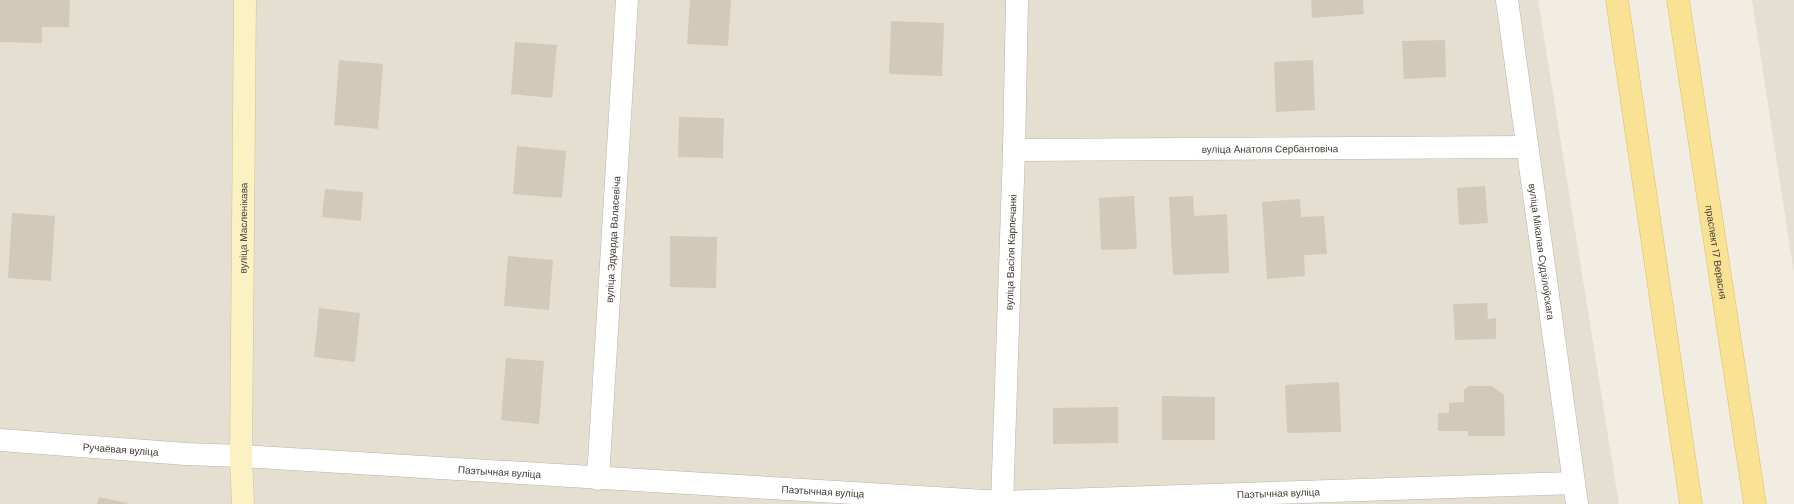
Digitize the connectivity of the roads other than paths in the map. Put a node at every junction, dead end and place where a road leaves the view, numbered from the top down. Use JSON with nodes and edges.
{"nodes":[{"id":1,"x":245,"y":0,"type":"edge"},
{"id":2,"x":627,"y":0,"type":"edge"},
{"id":3,"x":1017,"y":0,"type":"edge"},
{"id":4,"x":1507,"y":0,"type":"edge"},
{"id":5,"x":1617,"y":0,"type":"edge"},
{"id":6,"x":1678,"y":0,"type":"edge"},
{"id":7,"x":1527,"y":147,"type":"junction"},
{"id":8,"x":1014,"y":150,"type":"junction"},
{"id":9,"x":0,"y":440,"type":"edge"},
{"id":10,"x":241,"y":456,"type":"junction"},
{"id":11,"x":598,"y":479,"type":"junction"},
{"id":12,"x":1575,"y":494,"type":"edge"},
{"id":13,"x":1002,"y":503,"type":"edge"},
{"id":14,"x":244,"y":504,"type":"edge"},
{"id":15,"x":1691,"y":504,"type":"edge"},
{"id":16,"x":1755,"y":504,"type":"edge"}],
"edges":[{"from":1,"to":10,"type":"main road","name":"вуліца Масленікава"},
{"from":2,"to":11,"type":"street","name":"вуліца Эдуарда Валасевіча"},
{"from":3,"to":8,"type":"street","name":"вуліца Васіля Карпечанкі"},
{"from":4,"to":7,"type":"street","name":"вуліца Мікалая Судзілоўскага"},
{"from":5,"to":15,"type":"main road"},
{"from":6,"to":16,"type":"main road","name":"праспект 17 Верасня"},
{"from":7,"to":8,"type":"street","name":"вуліца Анатоля Сербантовіча"},
{"from":7,"to":12,"type":"street","name":"вуліца Мікалая Судзілоўскага"},
{"from":8,"to":13,"type":"street","name":"вуліца Васіля Карпечанкі"},
{"from":9,"to":10,"type":"street","name":"Ручаёвая вуліца"},
{"from":10,"to":11,"type":"street","name":"Паэтычная вуліца"},
{"from":10,"to":14,"type":"main road","name":"вуліца Масленікава"},
{"from":11,"to":13,"type":"street","name":"Паэтычная вуліца"},
{"from":12,"to":13,"type":"street","name":"Паэтычная вуліца"}]}
